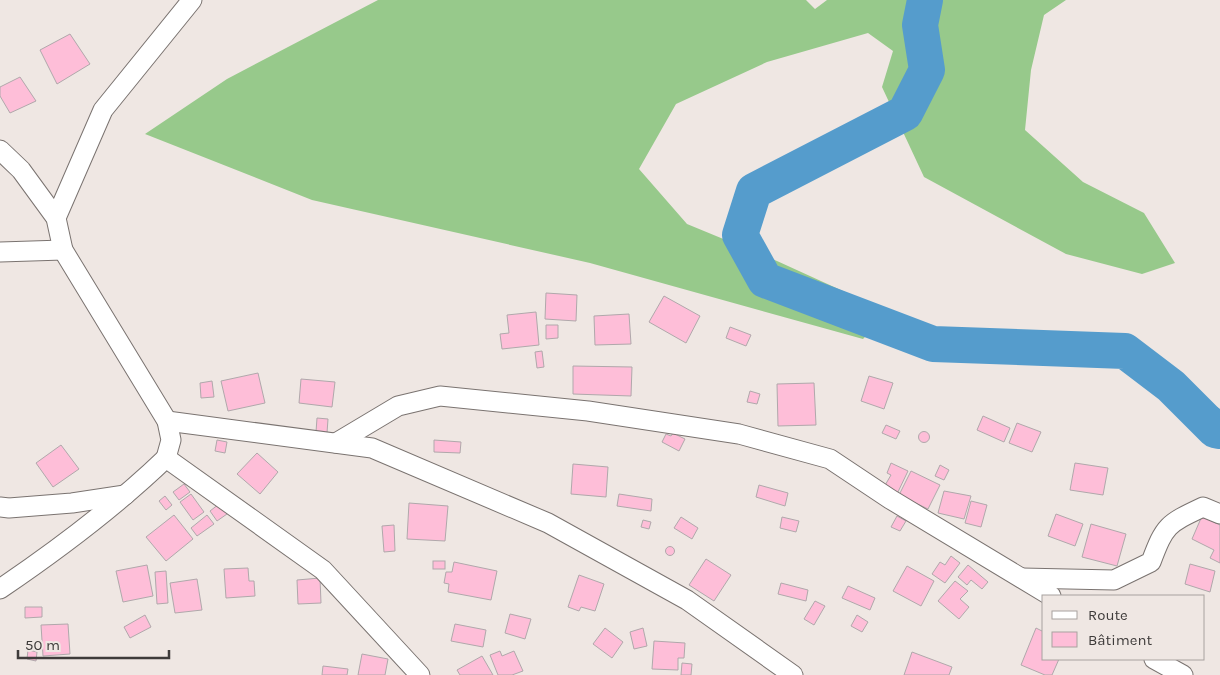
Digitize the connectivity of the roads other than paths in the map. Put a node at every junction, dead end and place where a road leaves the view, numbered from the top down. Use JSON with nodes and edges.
{"nodes":[{"id":1,"x":192,"y":0,"type":"edge"},
{"id":2,"x":0,"y":150,"type":"edge"},
{"id":3,"x":56,"y":218,"type":"junction"},
{"id":4,"x":63,"y":250,"type":"junction"},
{"id":5,"x":0,"y":252,"type":"edge"},
{"id":6,"x":167,"y":421,"type":"junction"},
{"id":7,"x":336,"y":443,"type":"junction"},
{"id":8,"x":166,"y":458,"type":"junction"},
{"id":9,"x":127,"y":495,"type":"junction"},
{"id":10,"x":0,"y":507,"type":"edge"},
{"id":11,"x":1220,"y":514,"type":"edge"},
{"id":12,"x":1021,"y":578,"type":"junction"},
{"id":13,"x":0,"y":589,"type":"edge"},
{"id":14,"x":1049,"y":595,"type":"edge"},
{"id":15,"x":1156,"y":660,"type":"edge"},
{"id":16,"x":420,"y":675,"type":"edge"},
{"id":17,"x":793,"y":675,"type":"edge"},
{"id":18,"x":1183,"y":675,"type":"edge"}],
"edges":[{"from":1,"to":3,"type":"street"},
{"from":2,"to":3,"type":"street"},
{"from":3,"to":4,"type":"street"},
{"from":4,"to":5,"type":"street"},
{"from":4,"to":6,"type":"street"},
{"from":6,"to":7,"type":"street"},
{"from":6,"to":8,"type":"street"},
{"from":7,"to":12,"type":"street"},
{"from":7,"to":17,"type":"street"},
{"from":8,"to":9,"type":"street"},
{"from":8,"to":16,"type":"street"},
{"from":9,"to":10,"type":"street"},
{"from":9,"to":13,"type":"street"},
{"from":11,"to":12,"type":"street"},
{"from":12,"to":14,"type":"street"},
{"from":15,"to":18,"type":"street"}]}
